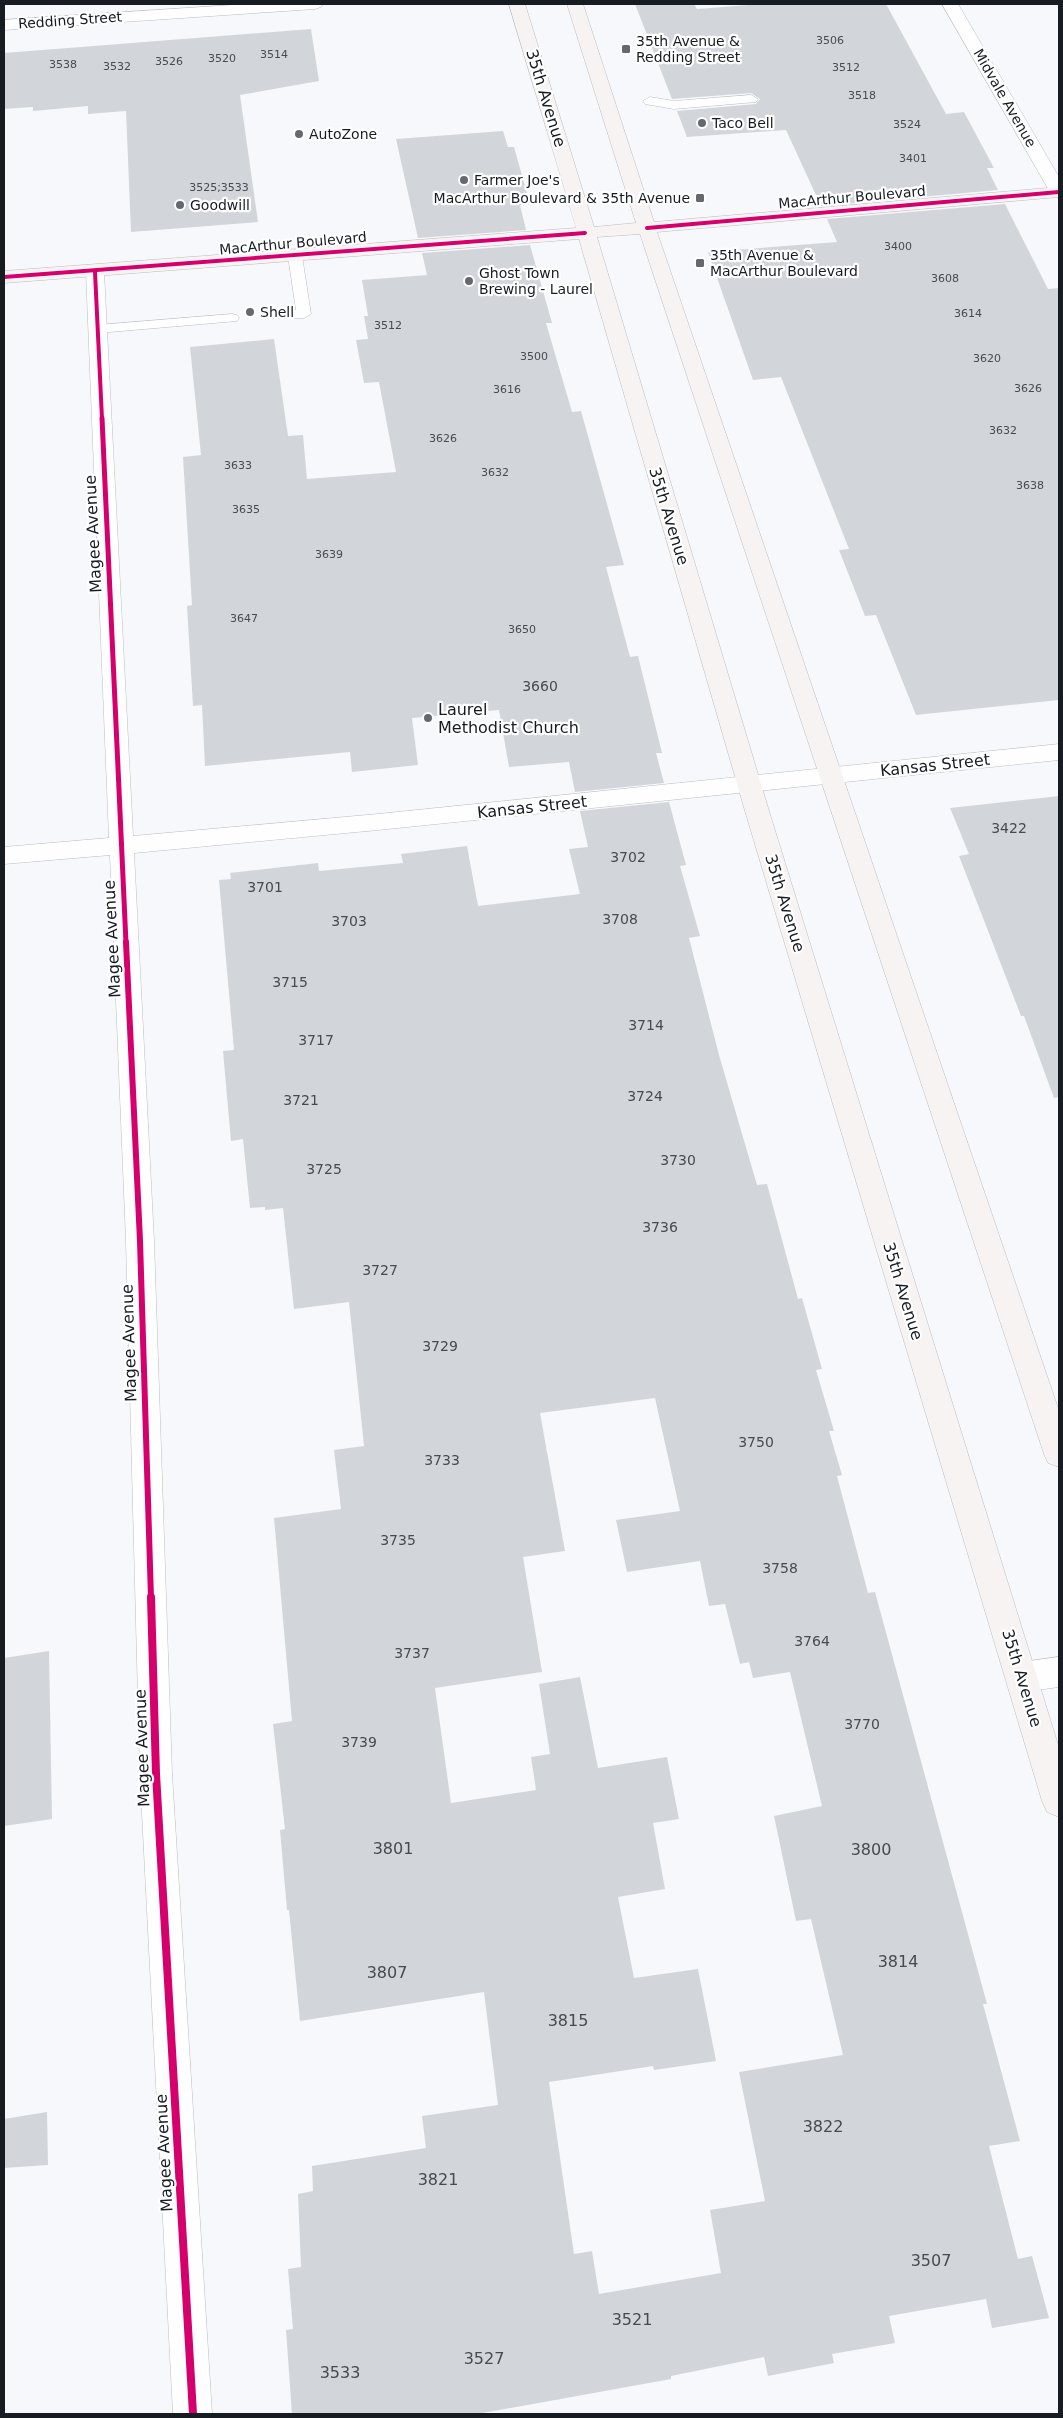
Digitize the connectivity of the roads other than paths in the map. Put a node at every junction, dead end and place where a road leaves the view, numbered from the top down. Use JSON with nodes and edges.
{"nodes":[{"id":1,"x":315,"y":4,"type":"edge"},
{"id":2,"x":516,"y":4,"type":"edge"},
{"id":3,"x":575,"y":4,"type":"edge"},
{"id":4,"x":950,"y":4,"type":"edge"},
{"id":5,"x":4,"y":25,"type":"edge"},
{"id":6,"x":750,"y":99,"type":"dead end"},
{"id":7,"x":650,"y":101,"type":"dead end"},
{"id":8,"x":1059,"y":192,"type":"edge"},
{"id":9,"x":647,"y":228,"type":"junction"},
{"id":10,"x":585,"y":233,"type":"junction"},
{"id":11,"x":295,"y":256,"type":"junction"},
{"id":12,"x":95,"y":272,"type":"junction"},
{"id":13,"x":4,"y":277,"type":"edge"},
{"id":14,"x":274,"y":315,"type":"dead end"},
{"id":15,"x":232,"y":318,"type":"dead end"},
{"id":16,"x":98,"y":329,"type":"junction"},
{"id":17,"x":1059,"y":752,"type":"edge"},
{"id":18,"x":833,"y":776,"type":"junction"},
{"id":19,"x":749,"y":785,"type":"junction"},
{"id":20,"x":122,"y":844,"type":"junction"},
{"id":21,"x":4,"y":856,"type":"edge"},
{"id":22,"x":1059,"y":1454,"type":"edge"},
{"id":23,"x":1059,"y":1672,"type":"edge"},
{"id":24,"x":1022,"y":1677,"type":"junction"},
{"id":25,"x":1059,"y":1802,"type":"edge"},
{"id":26,"x":194,"y":2414,"type":"edge"}],
"edges":[{"from":1,"to":5,"type":"street","name":"Redding Street"},
{"from":2,"to":10,"type":"main road","name":"35th Avenue"},
{"from":3,"to":9,"type":"main road"},
{"from":4,"to":8,"type":"street","name":"Midvale Avenue"},
{"from":6,"to":7,"type":"lane"},
{"from":8,"to":9,"type":"main road","name":"MacArthur Boulevard"},
{"from":9,"to":10,"type":"main road","name":"MacArthur Boulevard"},
{"from":9,"to":18,"type":"main road"},
{"from":10,"to":11,"type":"main road","name":"MacArthur Boulevard"},
{"from":10,"to":19,"type":"main road","name":"35th Avenue"},
{"from":11,"to":12,"type":"main road","name":"MacArthur Boulevard"},
{"from":11,"to":14,"type":"lane"},
{"from":12,"to":13,"type":"main road","name":"MacArthur Boulevard"},
{"from":12,"to":16,"type":"street","name":"Magee Avenue"},
{"from":15,"to":16,"type":"lane"},
{"from":16,"to":20,"type":"street","name":"Magee Avenue"},
{"from":17,"to":18,"type":"street","name":"Kansas Street"},
{"from":18,"to":19,"type":"street","name":"Kansas Street"},
{"from":18,"to":22,"type":"main road"},
{"from":19,"to":20,"type":"street","name":"Kansas Street"},
{"from":19,"to":24,"type":"main road","name":"35th Avenue"},
{"from":20,"to":21,"type":"street","name":"Kansas Street"},
{"from":20,"to":26,"type":"street","name":"Magee Avenue"},
{"from":23,"to":24,"type":"street"},
{"from":24,"to":25,"type":"main road","name":"35th Avenue"}]}
